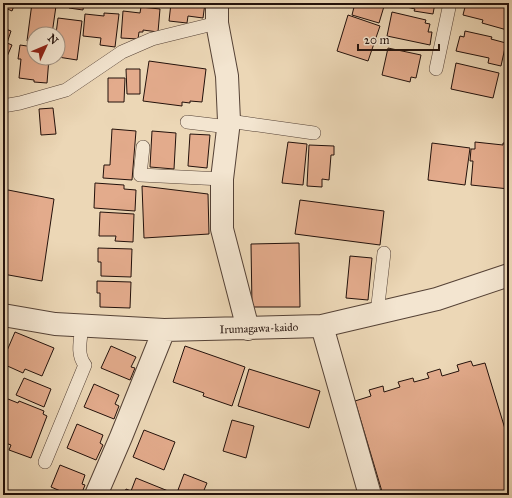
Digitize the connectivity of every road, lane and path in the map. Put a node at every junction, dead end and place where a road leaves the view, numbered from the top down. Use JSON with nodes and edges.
{"nodes":[{"id":1,"x":450,"y":3,"type":"edge"},
{"id":2,"x":217,"y":13,"type":"edge"},
{"id":3,"x":436,"y":69,"type":"dead end"},
{"id":4,"x":3,"y":106,"type":"edge"},
{"id":5,"x":187,"y":122,"type":"dead end"},
{"id":6,"x":229,"y":124,"type":"junction"},
{"id":7,"x":314,"y":133,"type":"dead end"},
{"id":8,"x":143,"y":147,"type":"dead end"},
{"id":9,"x":222,"y":179,"type":"junction"},
{"id":10,"x":384,"y":253,"type":"dead end"},
{"id":11,"x":509,"y":275,"type":"edge"},
{"id":12,"x":377,"y":313,"type":"junction"},
{"id":13,"x":3,"y":315,"type":"edge"},
{"id":14,"x":82,"y":325,"type":"junction"},
{"id":15,"x":322,"y":326,"type":"junction"},
{"id":16,"x":248,"y":329,"type":"junction"},
{"id":17,"x":164,"y":330,"type":"junction"},
{"id":18,"x":45,"y":462,"type":"dead end"},
{"id":19,"x":96,"y":495,"type":"edge"},
{"id":20,"x":370,"y":495,"type":"edge"}],
"edges":[{"from":1,"to":3,"type":"lane"},
{"from":2,"to":4,"type":"lane"},
{"from":2,"to":6,"type":"street"},
{"from":5,"to":6,"type":"lane"},
{"from":6,"to":7,"type":"lane"},
{"from":6,"to":9,"type":"street"},
{"from":8,"to":9,"type":"lane"},
{"from":9,"to":16,"type":"street"},
{"from":10,"to":12,"type":"lane"},
{"from":11,"to":12,"type":"street","name":"Irumagawa-kaido"},
{"from":12,"to":15,"type":"street","name":"Irumagawa-kaido"},
{"from":13,"to":14,"type":"street","name":"Irumagawa-kaido"},
{"from":14,"to":17,"type":"street","name":"Irumagawa-kaido"},
{"from":14,"to":18,"type":"lane"},
{"from":15,"to":16,"type":"street","name":"Irumagawa-kaido"},
{"from":15,"to":20,"type":"street"},
{"from":16,"to":17,"type":"street","name":"Irumagawa-kaido"},
{"from":17,"to":19,"type":"street"}]}
